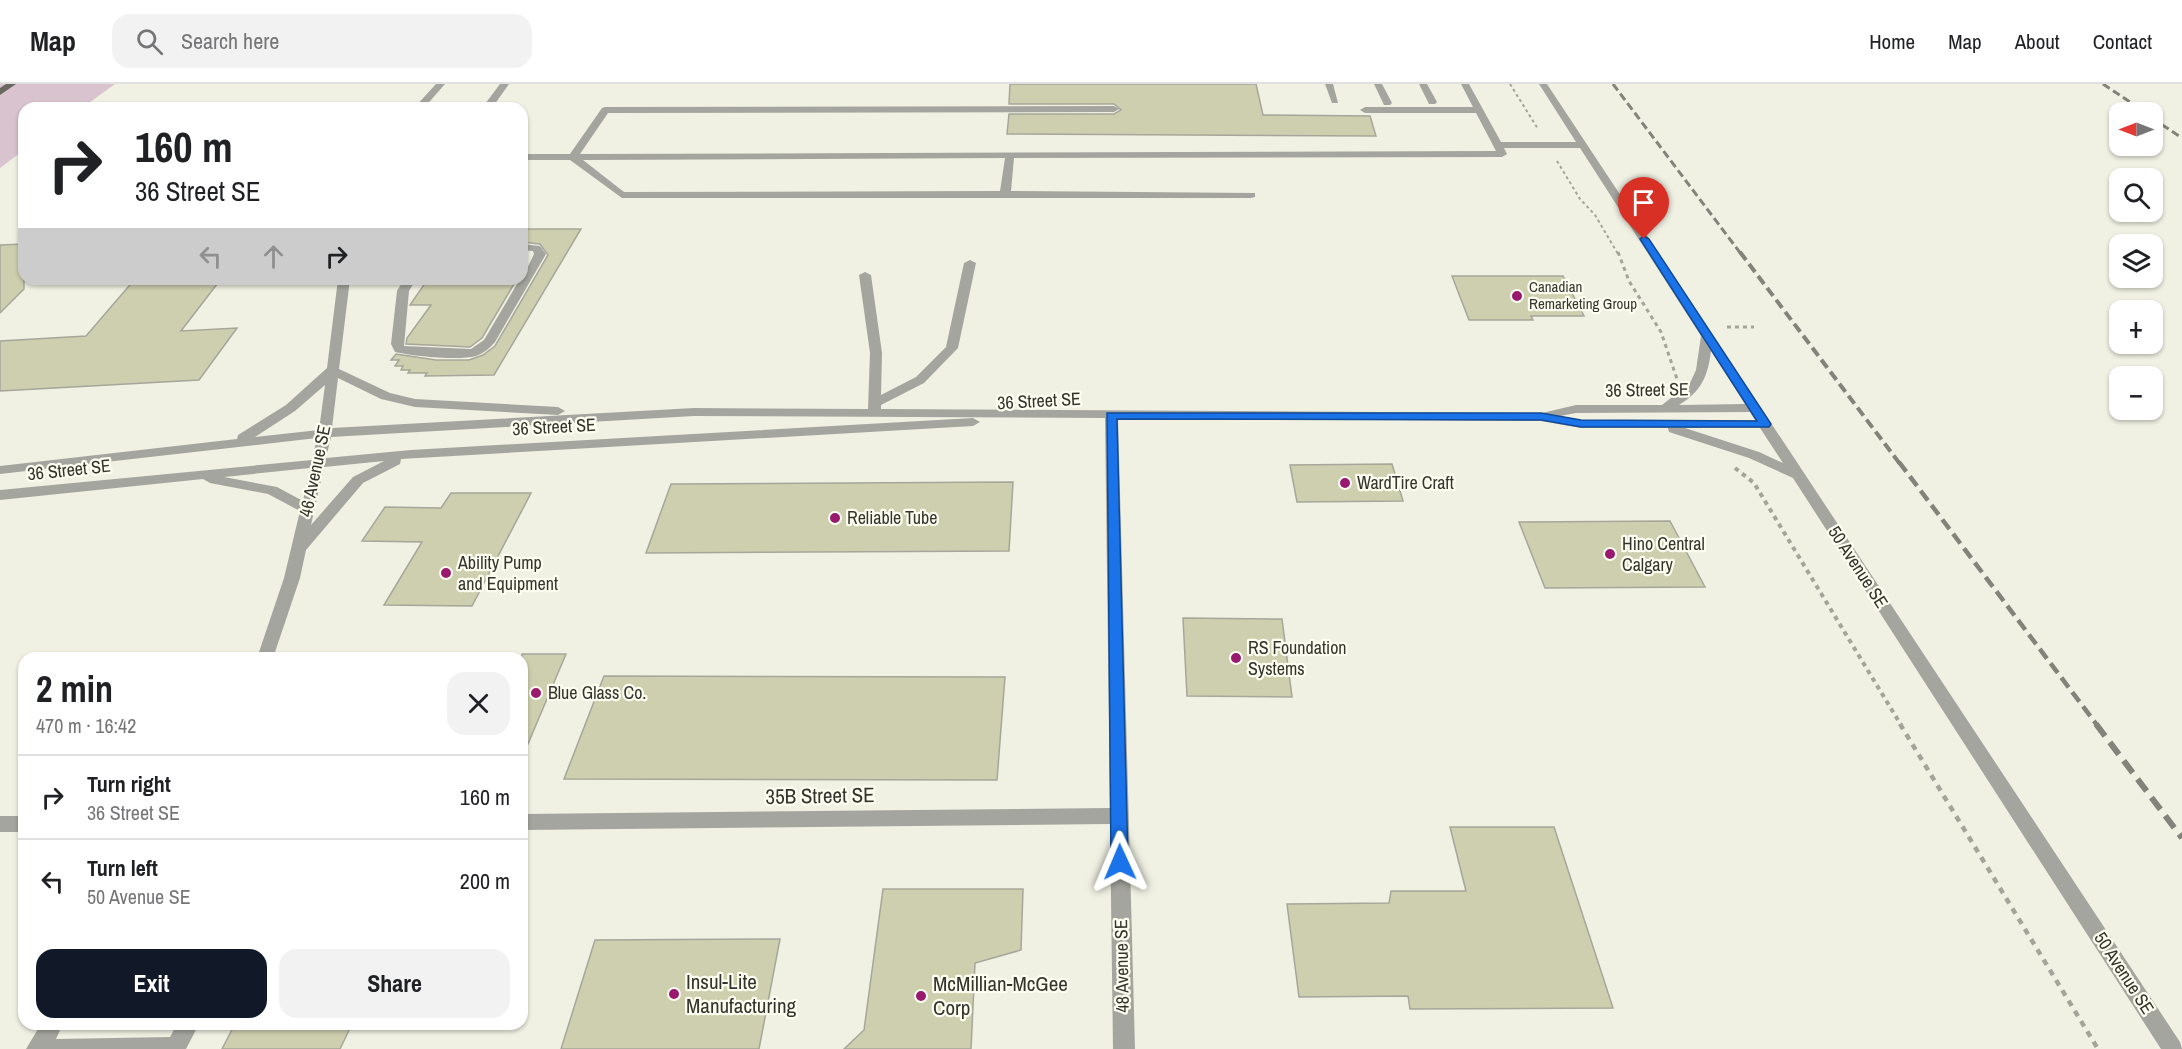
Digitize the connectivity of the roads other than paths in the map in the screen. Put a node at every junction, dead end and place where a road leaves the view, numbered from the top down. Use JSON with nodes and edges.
{"nodes":[{"id":1,"x":12,"y":84,"type":"edge"},
{"id":2,"x":441,"y":84,"type":"edge"},
{"id":3,"x":505,"y":84,"type":"edge"},
{"id":4,"x":1329,"y":84,"type":"edge"},
{"id":5,"x":1378,"y":84,"type":"edge"},
{"id":6,"x":1423,"y":84,"type":"edge"},
{"id":7,"x":1465,"y":84,"type":"edge"},
{"id":8,"x":1543,"y":84,"type":"edge"},
{"id":9,"x":0,"y":92,"type":"edge"},
{"id":10,"x":1335,"y":101,"type":"dead end"},
{"id":11,"x":424,"y":102,"type":"edge"},
{"id":12,"x":492,"y":102,"type":"edge"},
{"id":13,"x":1432,"y":102,"type":"dead end"},
{"id":14,"x":1387,"y":103,"type":"dead end"},
{"id":15,"x":1114,"y":109,"type":"dead end"},
{"id":16,"x":1365,"y":110,"type":"dead end"},
{"id":17,"x":1479,"y":110,"type":"junction"},
{"id":18,"x":1497,"y":145,"type":"junction"},
{"id":19,"x":1583,"y":145,"type":"junction"},
{"id":20,"x":1010,"y":155,"type":"junction"},
{"id":21,"x":528,"y":157,"type":"edge"},
{"id":22,"x":573,"y":157,"type":"junction"},
{"id":23,"x":1005,"y":194,"type":"junction"},
{"id":24,"x":1251,"y":195,"type":"dead end"},
{"id":25,"x":528,"y":247,"type":"edge"},
{"id":26,"x":970,"y":262,"type":"dead end"},
{"id":27,"x":528,"y":275,"type":"edge"},
{"id":28,"x":865,"y":276,"type":"dead end"},
{"id":29,"x":343,"y":285,"type":"edge"},
{"id":30,"x":406,"y":285,"type":"edge"},
{"id":31,"x":522,"y":285,"type":"edge"},
{"id":32,"x":1707,"y":335,"type":"junction"},
{"id":33,"x":332,"y":370,"type":"junction"},
{"id":34,"x":874,"y":407,"type":"junction"},
{"id":35,"x":1663,"y":408,"type":"junction"},
{"id":36,"x":1754,"y":408,"type":"junction"},
{"id":37,"x":612,"y":416,"type":"junction"},
{"id":38,"x":1111,"y":416,"type":"junction"},
{"id":39,"x":1541,"y":417,"type":"junction"},
{"id":40,"x":1656,"y":424,"type":"junction"},
{"id":41,"x":1765,"y":424,"type":"junction"},
{"id":42,"x":325,"y":433,"type":"junction"},
{"id":43,"x":238,"y":441,"type":"junction"},
{"id":44,"x":411,"y":454,"type":"junction"},
{"id":45,"x":318,"y":464,"type":"junction"},
{"id":46,"x":0,"y":470,"type":"edge"},
{"id":47,"x":1798,"y":475,"type":"junction"},
{"id":48,"x":189,"y":476,"type":"junction"},
{"id":49,"x":0,"y":495,"type":"edge"},
{"id":50,"x":307,"y":509,"type":"junction"},
{"id":51,"x":298,"y":550,"type":"junction"},
{"id":52,"x":267,"y":652,"type":"edge"},
{"id":53,"x":1119,"y":816,"type":"junction"},
{"id":54,"x":528,"y":822,"type":"edge"},
{"id":55,"x":0,"y":824,"type":"edge"},
{"id":56,"x":18,"y":824,"type":"edge"},
{"id":57,"x":49,"y":1030,"type":"edge"},
{"id":58,"x":186,"y":1030,"type":"edge"},
{"id":59,"x":38,"y":1049,"type":"edge"},
{"id":60,"x":50,"y":1049,"type":"edge"},
{"id":61,"x":1124,"y":1049,"type":"edge"},
{"id":62,"x":2174,"y":1049,"type":"edge"}],
"edges":[{"from":1,"to":9,"type":"main road"},
{"from":2,"to":11,"type":"street"},
{"from":3,"to":12,"type":"street"},
{"from":4,"to":10,"type":"street"},
{"from":5,"to":14,"type":"street"},
{"from":6,"to":13,"type":"street"},
{"from":7,"to":17,"type":"street"},
{"from":8,"to":19,"type":"street","name":"50 Avenue SE"},
{"from":15,"to":22,"type":"street"},
{"from":16,"to":17,"type":"street"},
{"from":17,"to":18,"type":"street"},
{"from":18,"to":19,"type":"street"},
{"from":18,"to":20,"type":"street"},
{"from":19,"to":32,"type":"street","name":"50 Avenue SE"},
{"from":20,"to":22,"type":"street"},
{"from":20,"to":23,"type":"street"},
{"from":21,"to":22,"type":"street"},
{"from":22,"to":23,"type":"street"},
{"from":23,"to":24,"type":"street"},
{"from":25,"to":27,"type":"street"},
{"from":26,"to":34,"type":"street"},
{"from":28,"to":34,"type":"street"},
{"from":29,"to":33,"type":"street","name":"46 Avenue SE"},
{"from":30,"to":31,"type":"street"},
{"from":32,"to":35,"type":"street"},
{"from":32,"to":36,"type":"street","name":"50 Avenue SE"},
{"from":33,"to":37,"type":"street"},
{"from":33,"to":42,"type":"street","name":"46 Avenue SE"},
{"from":33,"to":43,"type":"street"},
{"from":34,"to":37,"type":"street","name":"36 Street SE"},
{"from":34,"to":38,"type":"street","name":"36 Street SE"},
{"from":35,"to":36,"type":"street","name":"36 Street SE"},
{"from":35,"to":39,"type":"street","name":"36 Street SE"},
{"from":36,"to":41,"type":"street","name":"50 Avenue SE"},
{"from":37,"to":42,"type":"street","name":"36 Street SE"},
{"from":38,"to":39,"type":"street","name":"36 Street SE"},
{"from":38,"to":44,"type":"street","name":"36 Street SE"},
{"from":38,"to":53,"type":"street","name":"48 Avenue SE"},
{"from":39,"to":40,"type":"street","name":"36 Street SE"},
{"from":40,"to":41,"type":"street","name":"36 Street SE"},
{"from":40,"to":47,"type":"street"},
{"from":41,"to":47,"type":"street","name":"50 Avenue SE"},
{"from":42,"to":43,"type":"street","name":"36 Street SE"},
{"from":42,"to":45,"type":"street","name":"46 Avenue SE"},
{"from":43,"to":46,"type":"street","name":"36 Street SE"},
{"from":44,"to":45,"type":"street","name":"36 Street SE"},
{"from":44,"to":51,"type":"street"},
{"from":45,"to":48,"type":"street","name":"36 Street SE"},
{"from":45,"to":50,"type":"street","name":"46 Avenue SE"},
{"from":47,"to":62,"type":"street","name":"50 Avenue SE"},
{"from":48,"to":49,"type":"street","name":"36 Street SE"},
{"from":48,"to":50,"type":"street"},
{"from":50,"to":51,"type":"street","name":"46 Avenue SE"},
{"from":51,"to":52,"type":"street","name":"46 Avenue SE"},
{"from":53,"to":54,"type":"street","name":"35B Street SE"},
{"from":53,"to":61,"type":"street","name":"48 Avenue SE"},
{"from":55,"to":56,"type":"street"},
{"from":57,"to":59,"type":"street"},
{"from":58,"to":60,"type":"street"}]}
